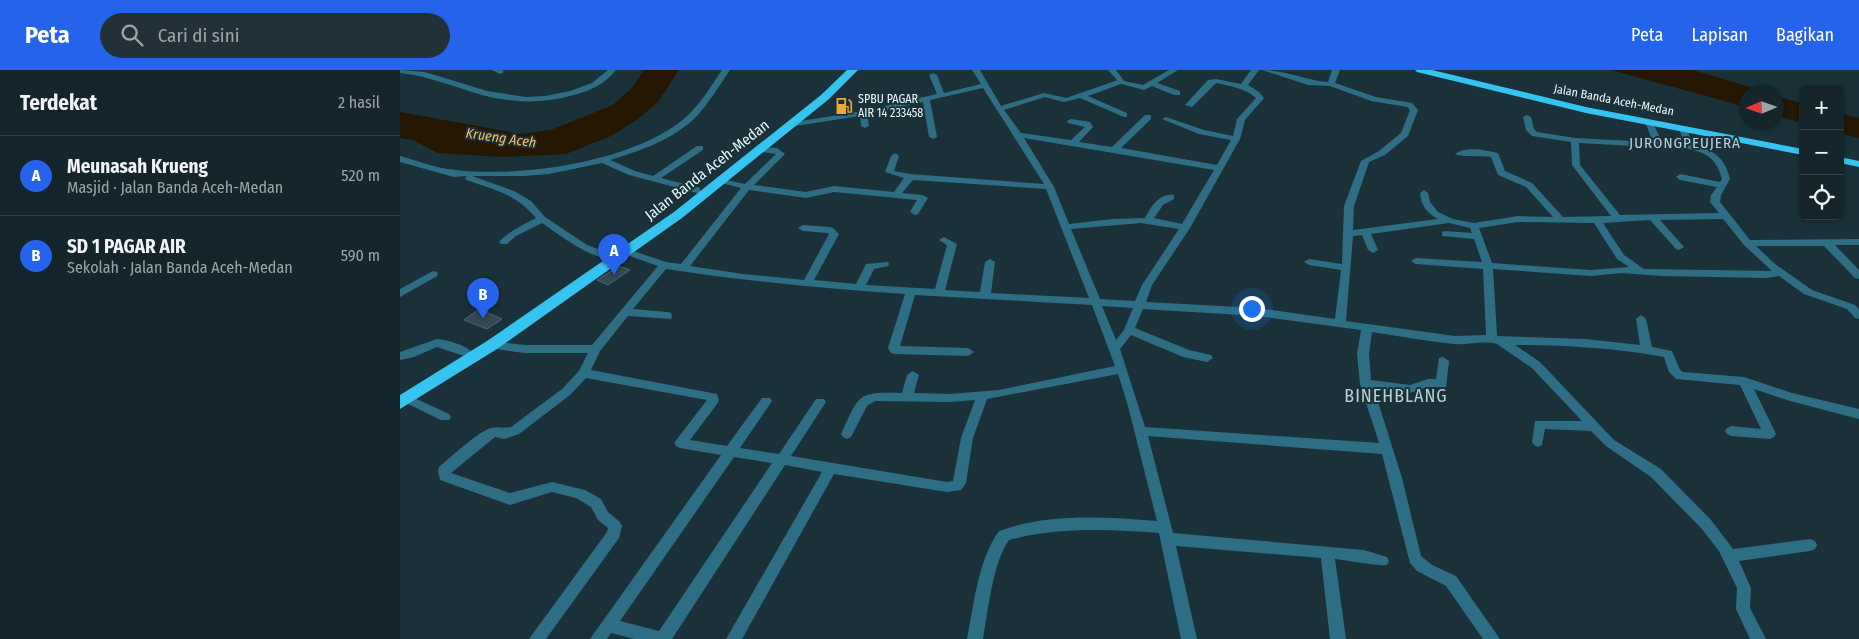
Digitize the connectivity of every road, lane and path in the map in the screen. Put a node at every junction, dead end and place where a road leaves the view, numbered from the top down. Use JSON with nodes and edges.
{"nodes":[{"id":1,"x":444,"y":70,"type":"edge"},
{"id":2,"x":612,"y":70,"type":"edge"},
{"id":3,"x":726,"y":70,"type":"edge"},
{"id":4,"x":844,"y":70,"type":"edge"},
{"id":5,"x":853,"y":70,"type":"edge"},
{"id":6,"x":976,"y":70,"type":"edge"},
{"id":7,"x":1112,"y":70,"type":"edge"},
{"id":8,"x":1174,"y":70,"type":"edge"},
{"id":9,"x":1256,"y":70,"type":"edge"},
{"id":10,"x":1266,"y":70,"type":"edge"},
{"id":11,"x":1336,"y":70,"type":"edge"},
{"id":12,"x":1420,"y":70,"type":"edge"},
{"id":13,"x":1432,"y":70,"type":"edge"},
{"id":14,"x":400,"y":71,"type":"edge"},
{"id":15,"x":429,"y":74,"type":"junction"},
{"id":16,"x":933,"y":75,"type":"dead end"},
{"id":17,"x":1120,"y":82,"type":"junction"},
{"id":18,"x":1153,"y":84,"type":"junction"},
{"id":19,"x":1331,"y":84,"type":"junction"},
{"id":20,"x":984,"y":86,"type":"junction"},
{"id":21,"x":1244,"y":87,"type":"junction"},
{"id":22,"x":1177,"y":92,"type":"dead end"},
{"id":23,"x":941,"y":96,"type":"junction"},
{"id":24,"x":1082,"y":96,"type":"junction"},
{"id":25,"x":926,"y":100,"type":"junction"},
{"id":26,"x":1189,"y":105,"type":"dead end"},
{"id":27,"x":999,"y":109,"type":"junction"},
{"id":28,"x":863,"y":113,"type":"junction"},
{"id":29,"x":1124,"y":115,"type":"dead end"},
{"id":30,"x":1148,"y":116,"type":"dead end"},
{"id":31,"x":1527,"y":117,"type":"dead end"},
{"id":32,"x":1166,"y":119,"type":"dead end"},
{"id":33,"x":1071,"y":121,"type":"dead end"},
{"id":34,"x":1649,"y":122,"type":"junction"},
{"id":35,"x":789,"y":125,"type":"junction"},
{"id":36,"x":865,"y":126,"type":"dead end"},
{"id":37,"x":1683,"y":128,"type":"junction"},
{"id":38,"x":1018,"y":135,"type":"junction"},
{"id":39,"x":933,"y":137,"type":"dead end"},
{"id":40,"x":1236,"y":139,"type":"junction"},
{"id":41,"x":1575,"y":140,"type":"junction"},
{"id":42,"x":1074,"y":142,"type":"junction"},
{"id":43,"x":1658,"y":144,"type":"junction"},
{"id":44,"x":1690,"y":147,"type":"junction"},
{"id":45,"x":700,"y":148,"type":"dead end"},
{"id":46,"x":754,"y":148,"type":"junction"},
{"id":47,"x":1115,"y":149,"type":"junction"},
{"id":48,"x":1799,"y":149,"type":"edge"},
{"id":49,"x":1799,"y":149,"type":"edge"},
{"id":50,"x":1459,"y":154,"type":"dead end"},
{"id":51,"x":895,"y":156,"type":"dead end"},
{"id":52,"x":400,"y":159,"type":"edge"},
{"id":53,"x":1844,"y":159,"type":"edge"},
{"id":54,"x":602,"y":160,"type":"junction"},
{"id":55,"x":1859,"y":162,"type":"edge"},
{"id":56,"x":1218,"y":168,"type":"junction"},
{"id":57,"x":447,"y":172,"type":"junction"},
{"id":58,"x":1680,"y":177,"type":"dead end"},
{"id":59,"x":910,"y":178,"type":"junction"},
{"id":60,"x":654,"y":179,"type":"junction"},
{"id":61,"x":720,"y":180,"type":"junction"},
{"id":62,"x":1722,"y":185,"type":"junction"},
{"id":63,"x":747,"y":187,"type":"junction"},
{"id":64,"x":1050,"y":187,"type":"junction"},
{"id":65,"x":698,"y":190,"type":"junction"},
{"id":66,"x":1424,"y":193,"type":"dead end"},
{"id":67,"x":896,"y":195,"type":"junction"},
{"id":68,"x":1171,"y":197,"type":"dead end"},
{"id":69,"x":915,"y":212,"type":"dead end"},
{"id":70,"x":1652,"y":216,"type":"junction"},
{"id":71,"x":1726,"y":216,"type":"junction"},
{"id":72,"x":1617,"y":218,"type":"junction"},
{"id":73,"x":542,"y":219,"type":"junction"},
{"id":74,"x":1148,"y":220,"type":"junction"},
{"id":75,"x":1448,"y":220,"type":"junction"},
{"id":76,"x":1561,"y":220,"type":"junction"},
{"id":77,"x":1597,"y":220,"type":"junction"},
{"id":78,"x":1067,"y":227,"type":"junction"},
{"id":79,"x":804,"y":228,"type":"dead end"},
{"id":80,"x":1185,"y":228,"type":"junction"},
{"id":81,"x":1476,"y":231,"type":"junction"},
{"id":82,"x":1365,"y":232,"type":"junction"},
{"id":83,"x":1348,"y":234,"type":"junction"},
{"id":84,"x":1445,"y":234,"type":"dead end"},
{"id":85,"x":944,"y":240,"type":"dead end"},
{"id":86,"x":504,"y":242,"type":"dead end"},
{"id":87,"x":1859,"y":242,"type":"edge"},
{"id":88,"x":1747,"y":243,"type":"junction"},
{"id":89,"x":1827,"y":243,"type":"junction"},
{"id":90,"x":1680,"y":247,"type":"dead end"},
{"id":91,"x":1373,"y":250,"type":"dead end"},
{"id":92,"x":627,"y":252,"type":"junction"},
{"id":93,"x":609,"y":256,"type":"junction"},
{"id":94,"x":1416,"y":261,"type":"dead end"},
{"id":95,"x":990,"y":262,"type":"dead end"},
{"id":96,"x":1309,"y":262,"type":"dead end"},
{"id":97,"x":884,"y":264,"type":"dead end"},
{"id":98,"x":664,"y":265,"type":"junction"},
{"id":99,"x":1488,"y":266,"type":"junction"},
{"id":100,"x":683,"y":268,"type":"junction"},
{"id":101,"x":1346,"y":268,"type":"junction"},
{"id":102,"x":1642,"y":271,"type":"junction"},
{"id":103,"x":1781,"y":273,"type":"junction"},
{"id":104,"x":434,"y":274,"type":"dead end"},
{"id":105,"x":1859,"y":276,"type":"edge"},
{"id":106,"x":807,"y":284,"type":"junction"},
{"id":107,"x":859,"y":288,"type":"junction"},
{"id":108,"x":910,"y":292,"type":"junction"},
{"id":109,"x":940,"y":293,"type":"junction"},
{"id":110,"x":400,"y":294,"type":"edge"},
{"id":111,"x":985,"y":296,"type":"junction"},
{"id":112,"x":1097,"y":304,"type":"junction"},
{"id":113,"x":1140,"y":306,"type":"junction"},
{"id":114,"x":1856,"y":310,"type":"edge"},
{"id":115,"x":625,"y":312,"type":"junction"},
{"id":116,"x":667,"y":316,"type":"dead end"},
{"id":117,"x":1642,"y":319,"type":"dead end"},
{"id":118,"x":1340,"y":324,"type":"junction"},
{"id":119,"x":1367,"y":327,"type":"junction"},
{"id":120,"x":1129,"y":330,"type":"junction"},
{"id":121,"x":1497,"y":339,"type":"junction"},
{"id":122,"x":492,"y":344,"type":"junction"},
{"id":123,"x":595,"y":349,"type":"junction"},
{"id":124,"x":1113,"y":349,"type":"junction"},
{"id":125,"x":1647,"y":350,"type":"junction"},
{"id":126,"x":968,"y":352,"type":"dead end"},
{"id":127,"x":468,"y":353,"type":"junction"},
{"id":128,"x":400,"y":356,"type":"edge"},
{"id":129,"x":1207,"y":358,"type":"dead end"},
{"id":130,"x":1443,"y":361,"type":"dead end"},
{"id":131,"x":1122,"y":369,"type":"junction"},
{"id":132,"x":584,"y":373,"type":"junction"},
{"id":133,"x":913,"y":376,"type":"dead end"},
{"id":134,"x":1744,"y":381,"type":"junction"},
{"id":135,"x":1366,"y":384,"type":"junction"},
{"id":136,"x":982,"y":395,"type":"junction"},
{"id":137,"x":907,"y":397,"type":"junction"},
{"id":138,"x":403,"y":399,"type":"edge"},
{"id":139,"x":766,"y":402,"type":"dead end"},
{"id":140,"x":820,"y":402,"type":"dead end"},
{"id":141,"x":1859,"y":414,"type":"edge"},
{"id":142,"x":445,"y":418,"type":"dead end"},
{"id":143,"x":1592,"y":426,"type":"junction"},
{"id":144,"x":1140,"y":431,"type":"junction"},
{"id":145,"x":1731,"y":431,"type":"dead end"},
{"id":146,"x":847,"y":434,"type":"dead end"},
{"id":147,"x":1538,"y":442,"type":"dead end"},
{"id":148,"x":1386,"y":449,"type":"junction"},
{"id":149,"x":731,"y":451,"type":"junction"},
{"id":150,"x":782,"y":460,"type":"junction"},
{"id":151,"x":831,"y":467,"type":"junction"},
{"id":152,"x":1166,"y":534,"type":"junction"},
{"id":153,"x":1810,"y":545,"type":"dead end"},
{"id":154,"x":1328,"y":552,"type":"junction"},
{"id":155,"x":1729,"y":556,"type":"junction"},
{"id":156,"x":1382,"y":561,"type":"dead end"},
{"id":157,"x":609,"y":624,"type":"junction"},
{"id":158,"x":537,"y":639,"type":"edge"},
{"id":159,"x":598,"y":639,"type":"edge"},
{"id":160,"x":662,"y":639,"type":"edge"},
{"id":161,"x":734,"y":639,"type":"edge"},
{"id":162,"x":975,"y":639,"type":"edge"},
{"id":163,"x":1189,"y":639,"type":"edge"},
{"id":164,"x":1338,"y":639,"type":"edge"},
{"id":165,"x":1492,"y":639,"type":"edge"},
{"id":166,"x":1758,"y":639,"type":"edge"}],
"edges":[{"from":1,"to":15,"type":"street"},
{"from":2,"to":15,"type":"street"},
{"from":3,"to":54,"type":"street"},
{"from":4,"to":46,"type":"highway","name":"Jalan Banda Aceh-Medan"},
{"from":5,"to":35,"type":"highway","name":"Jalan Banda Aceh-Medan"},
{"from":6,"to":20,"type":"street"},
{"from":7,"to":17,"type":"street"},
{"from":8,"to":18,"type":"street"},
{"from":9,"to":21,"type":"street"},
{"from":10,"to":19,"type":"street"},
{"from":11,"to":19,"type":"street"},
{"from":12,"to":34,"type":"highway","name":"Jalan Banda Aceh-Medan"},
{"from":13,"to":48,"type":"highway","name":"Jalan Banda Aceh-Medan"},
{"from":14,"to":15,"type":"street"},
{"from":16,"to":23,"type":"street"},
{"from":17,"to":18,"type":"street"},
{"from":17,"to":24,"type":"street"},
{"from":18,"to":22,"type":"street"},
{"from":19,"to":83,"type":"street"},
{"from":20,"to":23,"type":"street"},
{"from":20,"to":27,"type":"street"},
{"from":21,"to":26,"type":"street"},
{"from":21,"to":40,"type":"street"},
{"from":23,"to":25,"type":"street"},
{"from":24,"to":27,"type":"street"},
{"from":24,"to":29,"type":"street"},
{"from":25,"to":28,"type":"street"},
{"from":25,"to":39,"type":"street"},
{"from":27,"to":38,"type":"street"},
{"from":28,"to":35,"type":"street"},
{"from":28,"to":36,"type":"street"},
{"from":30,"to":47,"type":"street"},
{"from":31,"to":41,"type":"street"},
{"from":32,"to":40,"type":"street"},
{"from":33,"to":42,"type":"street"},
{"from":34,"to":37,"type":"highway","name":"Jalan Banda Aceh-Medan"},
{"from":34,"to":43,"type":"street"},
{"from":35,"to":46,"type":"highway","name":"Jalan Banda Aceh-Medan"},
{"from":37,"to":44,"type":"street"},
{"from":37,"to":49,"type":"highway","name":"Jalan Banda Aceh-Medan"},
{"from":38,"to":42,"type":"street"},
{"from":38,"to":64,"type":"street"},
{"from":40,"to":56,"type":"street"},
{"from":41,"to":43,"type":"street"},
{"from":41,"to":72,"type":"street"},
{"from":42,"to":47,"type":"street"},
{"from":43,"to":44,"type":"street"},
{"from":44,"to":62,"type":"street"},
{"from":45,"to":60,"type":"street"},
{"from":46,"to":61,"type":"highway","name":"Jalan Banda Aceh-Medan"},
{"from":46,"to":63,"type":"street"},
{"from":46,"to":65,"type":"highway","name":"Jalan Banda Aceh-Medan"},
{"from":47,"to":56,"type":"street"},
{"from":50,"to":76,"type":"street"},
{"from":51,"to":59,"type":"street"},
{"from":52,"to":57,"type":"street"},
{"from":53,"to":55,"type":"highway"},
{"from":54,"to":57,"type":"street"},
{"from":54,"to":60,"type":"street"},
{"from":56,"to":80,"type":"street"},
{"from":57,"to":73,"type":"street"},
{"from":58,"to":62,"type":"street"},
{"from":59,"to":64,"type":"street"},
{"from":59,"to":67,"type":"street"},
{"from":60,"to":65,"type":"street"},
{"from":61,"to":63,"type":"street"},
{"from":61,"to":92,"type":"highway","name":"Jalan Banda Aceh-Medan"},
{"from":62,"to":71,"type":"street"},
{"from":63,"to":67,"type":"street"},
{"from":63,"to":100,"type":"street"},
{"from":64,"to":78,"type":"street"},
{"from":65,"to":93,"type":"highway","name":"Jalan Banda Aceh-Medan"},
{"from":66,"to":75,"type":"street"},
{"from":67,"to":69,"type":"street"},
{"from":68,"to":74,"type":"street"},
{"from":70,"to":71,"type":"street"},
{"from":70,"to":72,"type":"street"},
{"from":70,"to":90,"type":"street"},
{"from":71,"to":88,"type":"street"},
{"from":72,"to":77,"type":"street"},
{"from":73,"to":86,"type":"street"},
{"from":73,"to":93,"type":"street"},
{"from":74,"to":78,"type":"street"},
{"from":74,"to":80,"type":"street"},
{"from":75,"to":81,"type":"street"},
{"from":75,"to":82,"type":"street"},
{"from":76,"to":77,"type":"street"},
{"from":76,"to":81,"type":"street"},
{"from":77,"to":102,"type":"street"},
{"from":78,"to":112,"type":"street"},
{"from":79,"to":106,"type":"street"},
{"from":80,"to":113,"type":"street"},
{"from":81,"to":84,"type":"street"},
{"from":81,"to":99,"type":"street"},
{"from":82,"to":83,"type":"street"},
{"from":82,"to":91,"type":"street"},
{"from":83,"to":101,"type":"street"},
{"from":85,"to":109,"type":"street"},
{"from":87,"to":89,"type":"street"},
{"from":88,"to":89,"type":"street"},
{"from":88,"to":103,"type":"street"},
{"from":89,"to":105,"type":"street"},
{"from":92,"to":98,"type":"street"},
{"from":92,"to":122,"type":"highway","name":"Jalan Banda Aceh-Medan"},
{"from":93,"to":127,"type":"highway","name":"Jalan Banda Aceh-Medan"},
{"from":94,"to":99,"type":"street"},
{"from":95,"to":111,"type":"street"},
{"from":96,"to":101,"type":"street"},
{"from":97,"to":107,"type":"street"},
{"from":98,"to":100,"type":"street"},
{"from":98,"to":115,"type":"street"},
{"from":99,"to":102,"type":"street"},
{"from":99,"to":121,"type":"street"},
{"from":100,"to":106,"type":"street"},
{"from":101,"to":118,"type":"street"},
{"from":102,"to":103,"type":"street"},
{"from":103,"to":114,"type":"street"},
{"from":104,"to":110,"type":"street"},
{"from":106,"to":107,"type":"street"},
{"from":107,"to":108,"type":"street"},
{"from":108,"to":109,"type":"street"},
{"from":108,"to":126,"type":"street"},
{"from":109,"to":111,"type":"street"},
{"from":111,"to":112,"type":"street"},
{"from":112,"to":113,"type":"street"},
{"from":112,"to":124,"type":"street"},
{"from":113,"to":118,"type":"street"},
{"from":113,"to":120,"type":"street"},
{"from":115,"to":116,"type":"street"},
{"from":115,"to":123,"type":"street"},
{"from":117,"to":125,"type":"street"},
{"from":118,"to":119,"type":"street"},
{"from":119,"to":121,"type":"street"},
{"from":119,"to":135,"type":"street"},
{"from":120,"to":124,"type":"street"},
{"from":120,"to":129,"type":"street"},
{"from":121,"to":125,"type":"street"},
{"from":121,"to":143,"type":"street"},
{"from":122,"to":123,"type":"street"},
{"from":122,"to":138,"type":"highway","name":"Jalan Banda Aceh-Medan"},
{"from":123,"to":132,"type":"street"},
{"from":124,"to":131,"type":"street"},
{"from":125,"to":134,"type":"street"},
{"from":127,"to":128,"type":"street"},
{"from":127,"to":138,"type":"highway","name":"Jalan Banda Aceh-Medan"},
{"from":130,"to":135,"type":"street"},
{"from":131,"to":136,"type":"street"},
{"from":131,"to":144,"type":"street"},
{"from":132,"to":149,"type":"street"},
{"from":132,"to":158,"type":"street"},
{"from":133,"to":137,"type":"street"},
{"from":134,"to":141,"type":"street"},
{"from":134,"to":145,"type":"street"},
{"from":135,"to":148,"type":"street"},
{"from":136,"to":137,"type":"street"},
{"from":136,"to":151,"type":"street"},
{"from":137,"to":146,"type":"street"},
{"from":138,"to":142,"type":"street"},
{"from":139,"to":149,"type":"street"},
{"from":140,"to":150,"type":"street"},
{"from":143,"to":147,"type":"street"},
{"from":143,"to":155,"type":"street"},
{"from":144,"to":148,"type":"street"},
{"from":144,"to":152,"type":"street"},
{"from":148,"to":165,"type":"street"},
{"from":149,"to":150,"type":"street"},
{"from":149,"to":157,"type":"street"},
{"from":150,"to":151,"type":"street"},
{"from":150,"to":160,"type":"street"},
{"from":151,"to":161,"type":"street"},
{"from":152,"to":154,"type":"street"},
{"from":152,"to":162,"type":"street"},
{"from":152,"to":163,"type":"street"},
{"from":153,"to":155,"type":"street"},
{"from":154,"to":156,"type":"street"},
{"from":154,"to":164,"type":"street"},
{"from":155,"to":166,"type":"street"},
{"from":157,"to":159,"type":"street"},
{"from":157,"to":160,"type":"street"}]}
